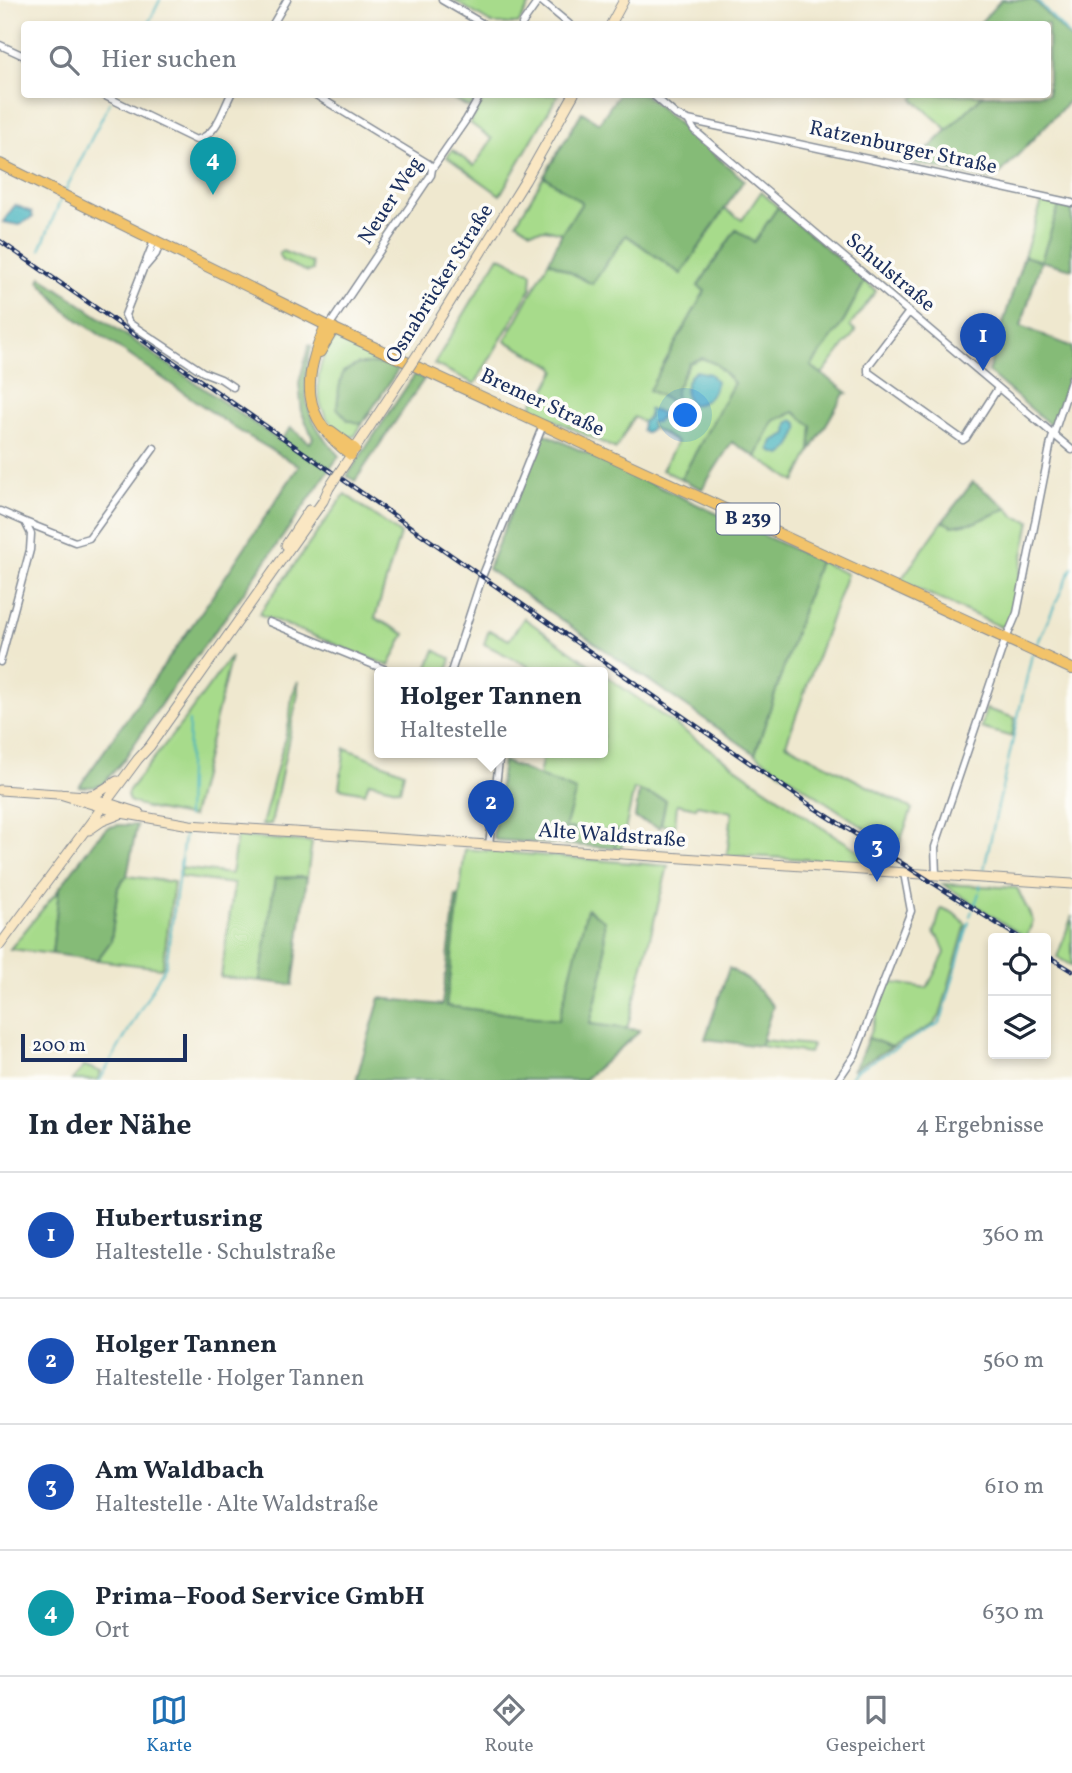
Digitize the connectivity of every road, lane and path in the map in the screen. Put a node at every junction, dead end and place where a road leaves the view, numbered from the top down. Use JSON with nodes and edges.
{"nodes":[{"id":1,"x":287,"y":0,"type":"edge"},
{"id":2,"x":442,"y":0,"type":"edge"},
{"id":3,"x":540,"y":0,"type":"edge"},
{"id":4,"x":624,"y":0,"type":"edge"},
{"id":5,"x":275,"y":21,"type":"edge"},
{"id":6,"x":478,"y":21,"type":"edge"},
{"id":7,"x":524,"y":21,"type":"edge"},
{"id":8,"x":565,"y":21,"type":"edge"},
{"id":9,"x":613,"y":21,"type":"edge"},
{"id":10,"x":0,"y":45,"type":"edge"},
{"id":11,"x":21,"y":55,"type":"edge"},
{"id":12,"x":108,"y":98,"type":"edge"},
{"id":13,"x":229,"y":98,"type":"edge"},
{"id":14,"x":321,"y":98,"type":"edge"},
{"id":15,"x":479,"y":98,"type":"edge"},
{"id":16,"x":572,"y":98,"type":"edge"},
{"id":17,"x":657,"y":98,"type":"edge"},
{"id":18,"x":688,"y":120,"type":"junction"},
{"id":19,"x":0,"y":164,"type":"edge"},
{"id":20,"x":432,"y":169,"type":"junction"},
{"id":21,"x":1072,"y":203,"type":"edge"},
{"id":22,"x":157,"y":243,"type":"junction"},
{"id":23,"x":909,"y":312,"type":"junction"},
{"id":24,"x":329,"y":326,"type":"junction"},
{"id":25,"x":1072,"y":378,"type":"edge"},
{"id":26,"x":233,"y":387,"type":"dead end"},
{"id":27,"x":998,"y":388,"type":"junction"},
{"id":28,"x":543,"y":424,"type":"junction"},
{"id":29,"x":1054,"y":434,"type":"junction"},
{"id":30,"x":153,"y":448,"type":"dead end"},
{"id":31,"x":1072,"y":450,"type":"edge"},
{"id":32,"x":350,"y":456,"type":"junction"},
{"id":33,"x":0,"y":511,"type":"edge"},
{"id":34,"x":25,"y":522,"type":"junction"},
{"id":35,"x":269,"y":622,"type":"dead end"},
{"id":36,"x":1006,"y":638,"type":"junction"},
{"id":37,"x":0,"y":662,"type":"edge"},
{"id":38,"x":379,"y":667,"type":"edge"},
{"id":39,"x":453,"y":667,"type":"edge"},
{"id":40,"x":1072,"y":669,"type":"edge"},
{"id":41,"x":499,"y":758,"type":"edge"},
{"id":42,"x":127,"y":773,"type":"junction"},
{"id":43,"x":118,"y":786,"type":"junction"},
{"id":44,"x":0,"y":790,"type":"edge"},
{"id":45,"x":85,"y":799,"type":"junction"},
{"id":46,"x":104,"y":804,"type":"junction"},
{"id":47,"x":123,"y":810,"type":"junction"},
{"id":48,"x":91,"y":823,"type":"junction"},
{"id":49,"x":82,"y":836,"type":"junction"},
{"id":50,"x":489,"y":845,"type":"junction"},
{"id":51,"x":904,"y":873,"type":"junction"},
{"id":52,"x":936,"y":875,"type":"junction"},
{"id":53,"x":1072,"y":884,"type":"edge"},
{"id":54,"x":0,"y":945,"type":"edge"},
{"id":55,"x":838,"y":1080,"type":"edge"}],
"edges":[{"from":1,"to":5,"type":"street"},
{"from":2,"to":6,"type":"street"},
{"from":3,"to":7,"type":"street"},
{"from":3,"to":8,"type":"street"},
{"from":4,"to":9,"type":"main road"},
{"from":10,"to":11,"type":"street"},
{"from":12,"to":13,"type":"street"},
{"from":14,"to":20,"type":"street"},
{"from":15,"to":20,"type":"street","name":"Neuer Weg"},
{"from":16,"to":32,"type":"main road","name":"Osnabrücker Straße","bridge":true},
{"from":17,"to":18,"type":"street","name":"Ratzenburger Straße"},
{"from":18,"to":21,"type":"street","name":"Ratzenburger Straße"},
{"from":18,"to":23,"type":"street","name":"Schulstraße"},
{"from":19,"to":22,"type":"main road","name":"Bremer Straße","number":"B 239"},
{"from":20,"to":24,"type":"street","name":"Neuer Weg"},
{"from":22,"to":24,"type":"main road","name":"Bremer Straße","number":"B 239"},
{"from":22,"to":26,"type":"street"},
{"from":23,"to":27,"type":"street","name":"Schulstraße"},
{"from":23,"to":27,"type":"street"},
{"from":24,"to":28,"type":"main road","name":"Bremer Straße","number":"B 239"},
{"from":24,"to":32,"type":"main road"},
{"from":25,"to":29,"type":"street"},
{"from":27,"to":29,"type":"street","name":"Schulstraße"},
{"from":28,"to":36,"type":"main road","name":"Bremer Straße","number":"B 239"},
{"from":28,"to":39,"type":"street"},
{"from":29,"to":31,"type":"street","name":"Schulstraße"},
{"from":29,"to":36,"type":"street"},
{"from":30,"to":34,"type":"street"},
{"from":32,"to":42,"type":"main road","name":"Osnabrücker Straße","bridge":true},
{"from":33,"to":34,"type":"street"},
{"from":34,"to":37,"type":"street"},
{"from":35,"to":38,"type":"street"},
{"from":36,"to":40,"type":"main road","name":"Bremer Straße","number":"B 239"},
{"from":36,"to":52,"type":"street"},
{"from":41,"to":50,"type":"street"},
{"from":42,"to":43,"type":"main road","name":"Osnabrücker Straße"},
{"from":42,"to":45,"type":"main road"},
{"from":43,"to":46,"type":"main road","name":"Osnabrücker Straße"},
{"from":43,"to":47,"type":"main road"},
{"from":44,"to":45,"type":"main road","name":"Alte Waldstraße"},
{"from":45,"to":46,"type":"main road","name":"Alte Waldstraße"},
{"from":45,"to":48,"type":"main road"},
{"from":46,"to":47,"type":"main road","name":"Alte Waldstraße"},
{"from":46,"to":48,"type":"main road","name":"Osnabrücker Straße"},
{"from":47,"to":49,"type":"main road"},
{"from":47,"to":50,"type":"main road","name":"Alte Waldstraße"},
{"from":48,"to":49,"type":"main road","name":"Osnabrücker Straße"},
{"from":49,"to":54,"type":"main road","name":"Osnabrücker Straße"},
{"from":50,"to":51,"type":"main road","name":"Alte Waldstraße"},
{"from":51,"to":52,"type":"main road","name":"Alte Waldstraße"},
{"from":51,"to":55,"type":"street"},
{"from":52,"to":53,"type":"main road","name":"Alte Waldstraße"}]}
